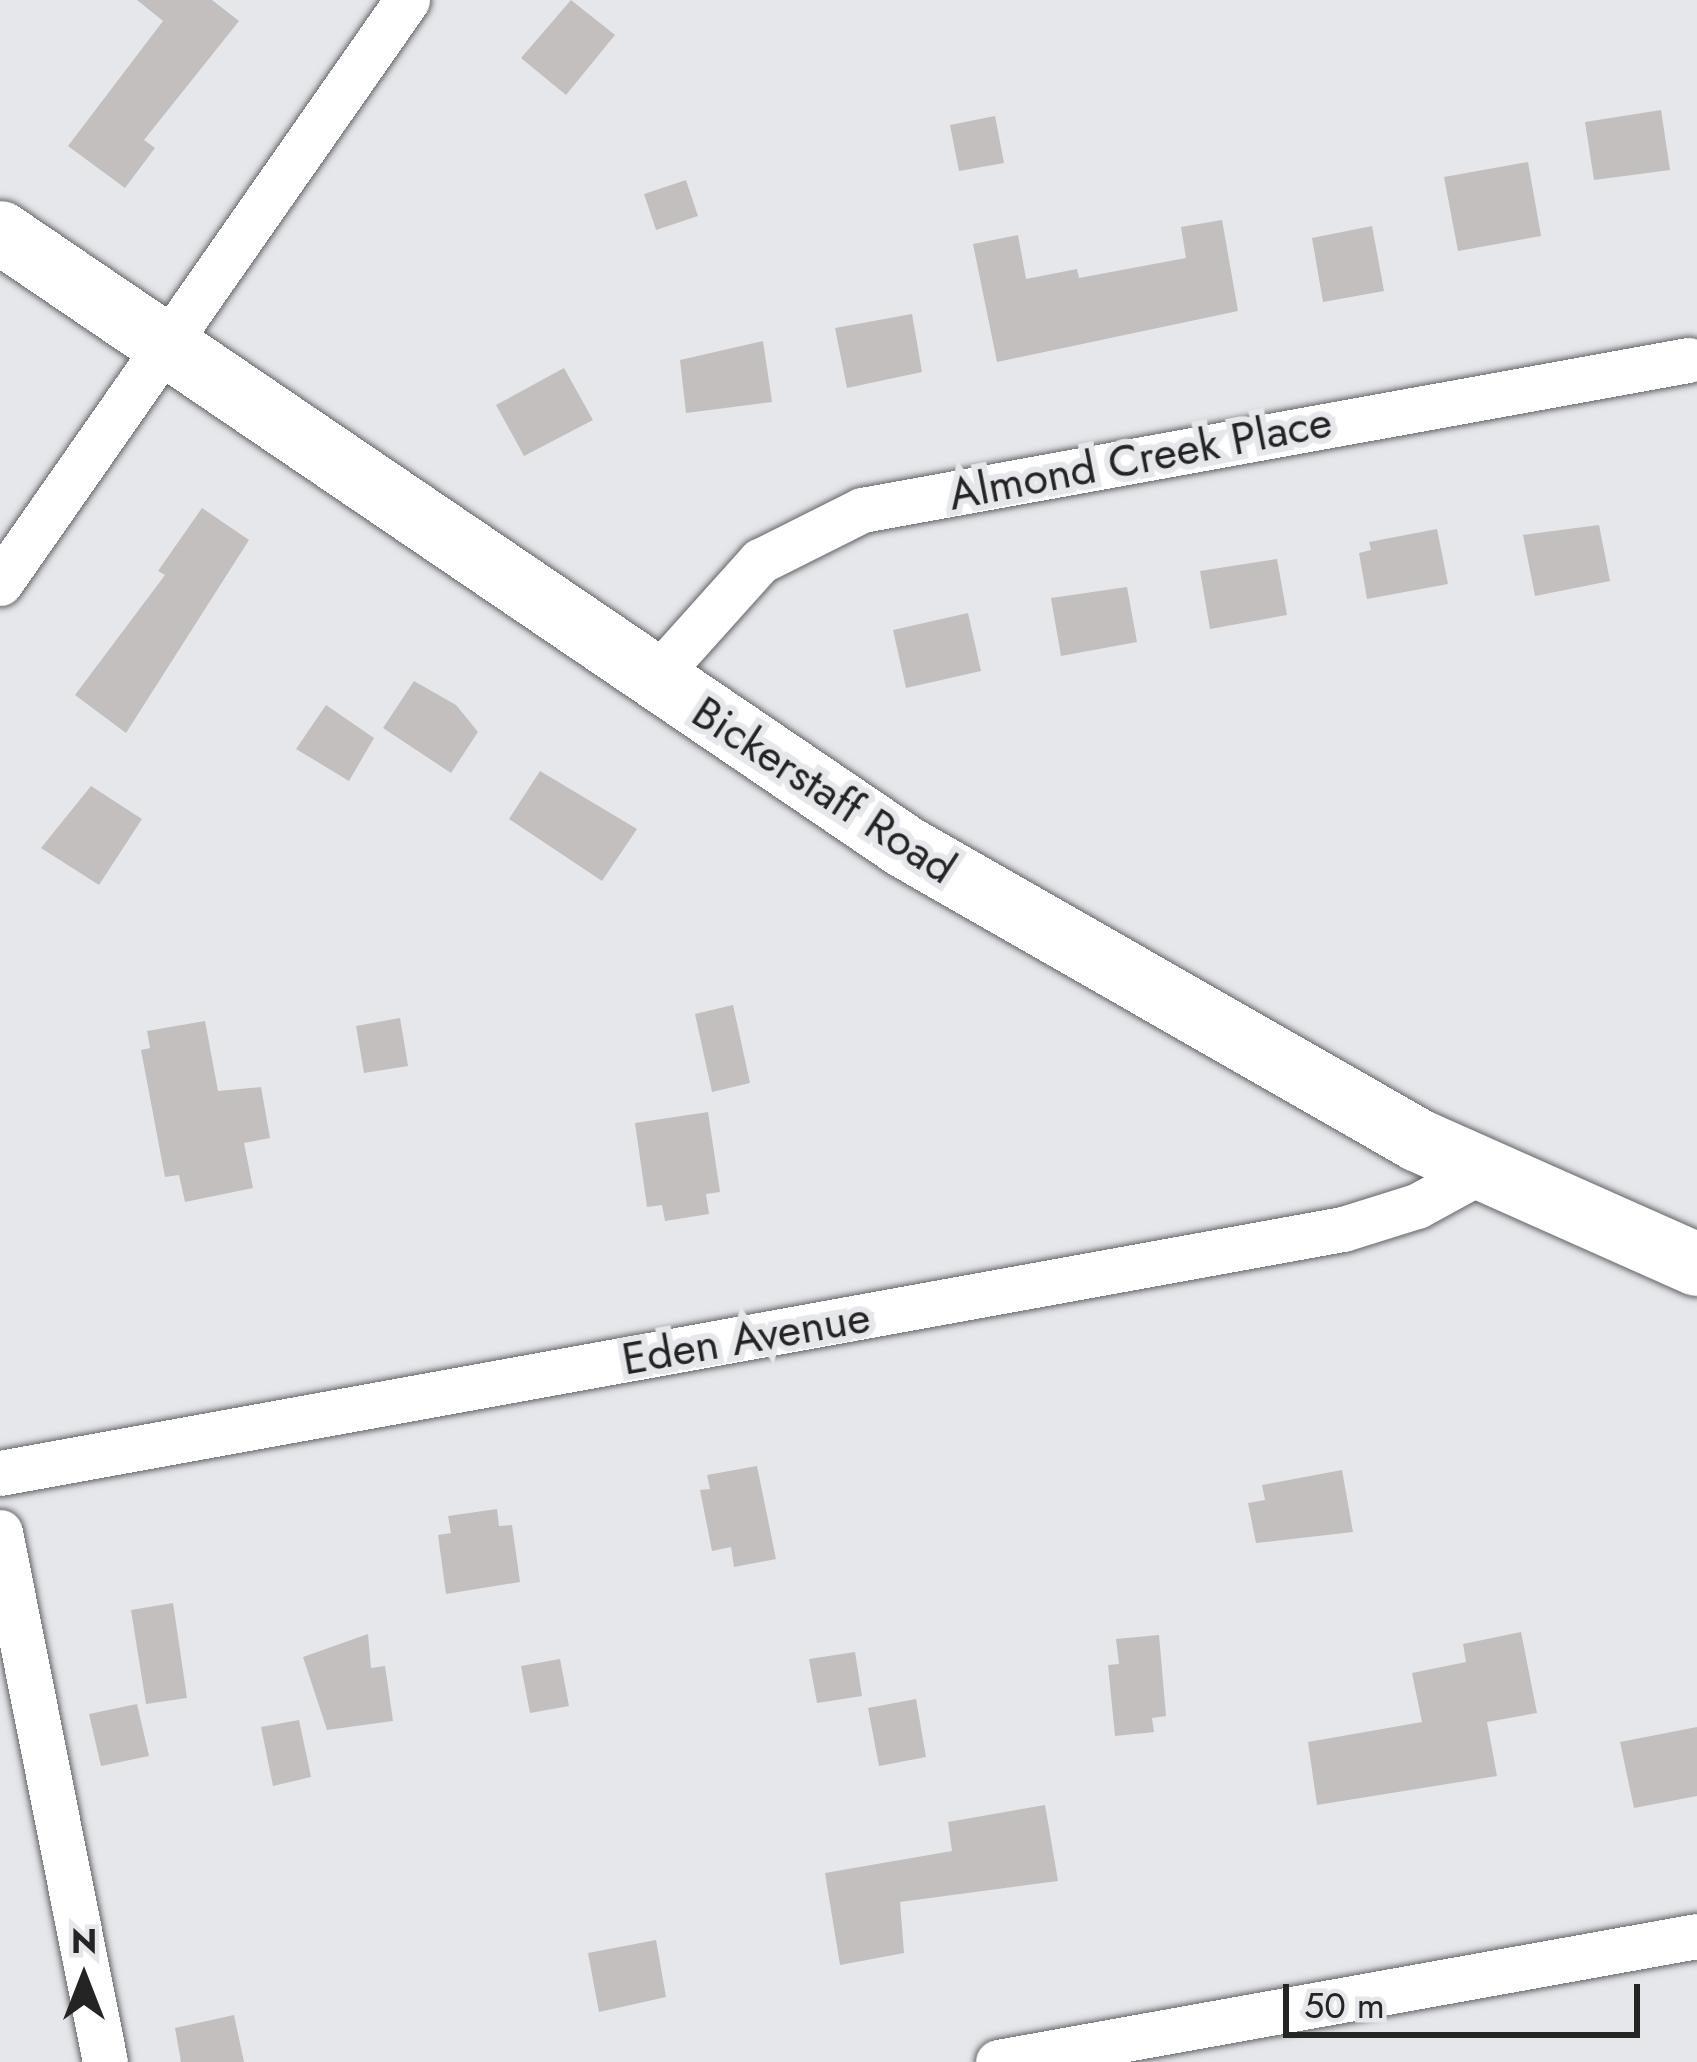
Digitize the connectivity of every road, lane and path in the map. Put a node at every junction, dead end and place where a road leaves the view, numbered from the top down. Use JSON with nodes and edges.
{"nodes":[{"id":1,"x":407,"y":0,"type":"edge"},
{"id":2,"x":0,"y":232,"type":"edge"},
{"id":3,"x":167,"y":346,"type":"junction"},
{"id":4,"x":1688,"y":360,"type":"dead end"},
{"id":5,"x":0,"y":583,"type":"edge"},
{"id":6,"x":654,"y":679,"type":"junction"},
{"id":7,"x":1481,"y":1171,"type":"junction"},
{"id":8,"x":1697,"y":1264,"type":"edge"},
{"id":9,"x":0,"y":1473,"type":"edge"},
{"id":10,"x":0,"y":1532,"type":"edge"},
{"id":11,"x":1697,"y":1936,"type":"edge"},
{"id":12,"x":105,"y":2062,"type":"edge"},
{"id":13,"x":998,"y":2062,"type":"edge"}],
"edges":[{"from":1,"to":3,"type":"street"},
{"from":2,"to":3,"type":"street","name":"Bickerstaff Road"},
{"from":3,"to":5,"type":"street"},
{"from":3,"to":6,"type":"street","name":"Bickerstaff Road"},
{"from":4,"to":6,"type":"street","name":"Almond Creek Place"},
{"from":6,"to":7,"type":"street","name":"Bickerstaff Road"},
{"from":7,"to":8,"type":"street","name":"Bickerstaff Road"},
{"from":7,"to":9,"type":"street","name":"Eden Avenue"},
{"from":10,"to":12,"type":"street"},
{"from":11,"to":13,"type":"street"}]}
